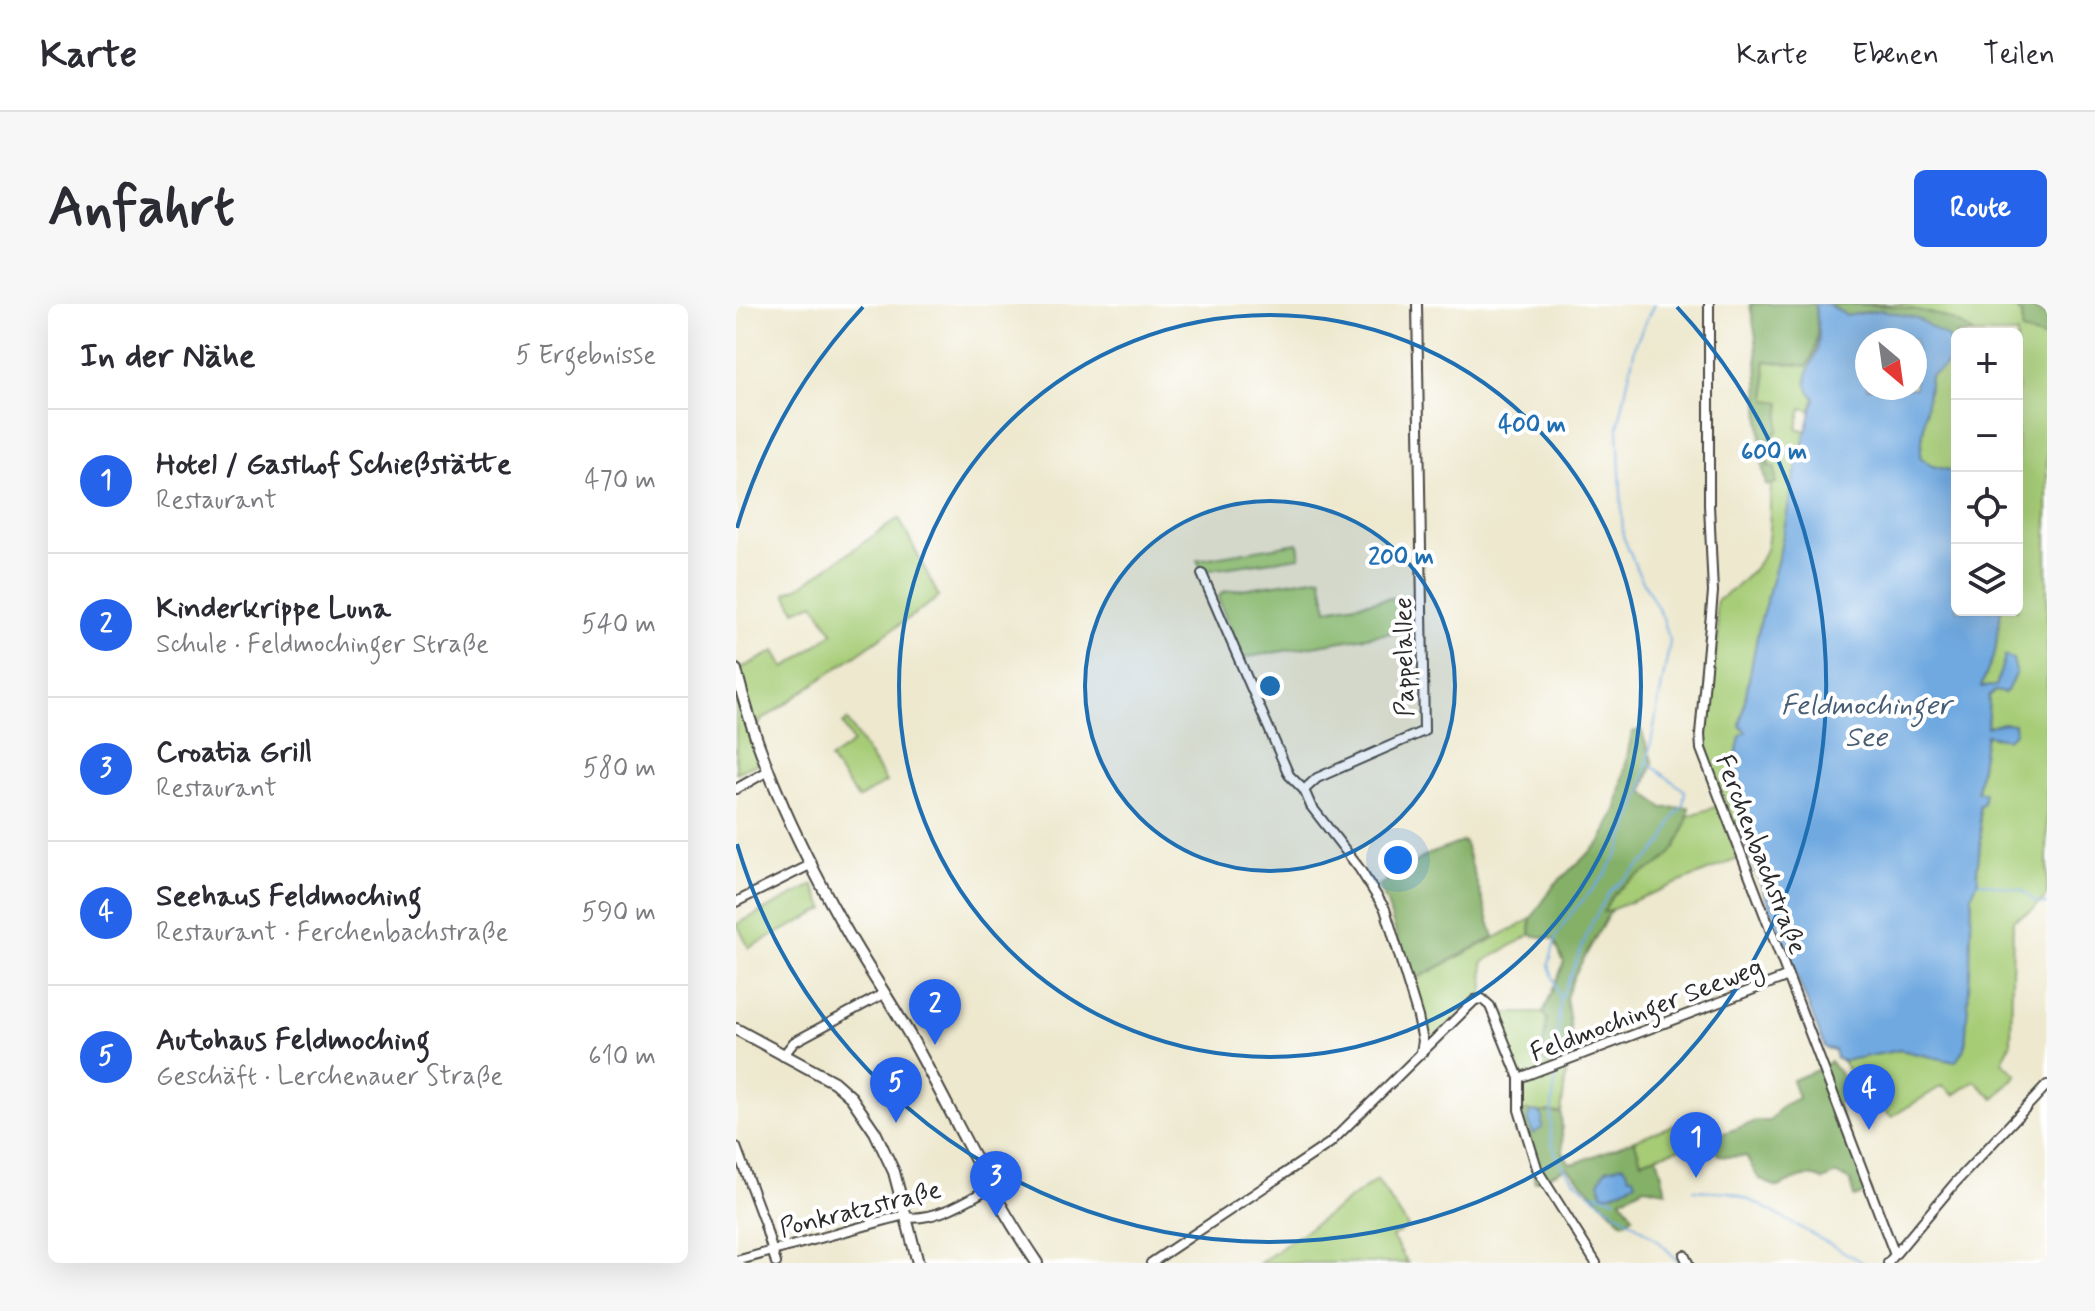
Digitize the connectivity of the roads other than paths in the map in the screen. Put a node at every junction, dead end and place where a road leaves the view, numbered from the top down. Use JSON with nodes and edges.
{"nodes":[{"id":1,"x":1417,"y":304,"type":"edge"},
{"id":2,"x":1709,"y":304,"type":"edge"},
{"id":3,"x":1202,"y":574,"type":"dead end"},
{"id":4,"x":736,"y":670,"type":"edge"},
{"id":5,"x":768,"y":771,"type":"junction"},
{"id":6,"x":736,"y":789,"type":"edge"},
{"id":7,"x":1304,"y":790,"type":"junction"},
{"id":8,"x":812,"y":864,"type":"junction"},
{"id":9,"x":736,"y":902,"type":"edge"},
{"id":10,"x":1786,"y":977,"type":"junction"},
{"id":11,"x":885,"y":993,"type":"junction"},
{"id":12,"x":736,"y":1029,"type":"edge"},
{"id":13,"x":783,"y":1056,"type":"junction"},
{"id":14,"x":1419,"y":1056,"type":"junction"},
{"id":15,"x":1519,"y":1078,"type":"junction"},
{"id":16,"x":2047,"y":1085,"type":"edge"},
{"id":17,"x":736,"y":1147,"type":"edge"},
{"id":18,"x":991,"y":1187,"type":"junction"},
{"id":19,"x":907,"y":1218,"type":"junction"},
{"id":20,"x":773,"y":1251,"type":"junction"},
{"id":21,"x":1895,"y":1255,"type":"junction"},
{"id":22,"x":736,"y":1261,"type":"edge"},
{"id":23,"x":776,"y":1263,"type":"edge"},
{"id":24,"x":918,"y":1263,"type":"edge"},
{"id":25,"x":1037,"y":1263,"type":"edge"},
{"id":26,"x":1151,"y":1263,"type":"edge"},
{"id":27,"x":1596,"y":1263,"type":"edge"},
{"id":28,"x":1888,"y":1263,"type":"edge"}],
"edges":[{"from":1,"to":7,"type":"street","name":"Pappelallee"},
{"from":2,"to":10,"type":"street","name":"Ferchenbachstraße"},
{"from":3,"to":7,"type":"street"},
{"from":4,"to":5,"type":"main road"},
{"from":5,"to":6,"type":"street"},
{"from":5,"to":8,"type":"main road"},
{"from":7,"to":14,"type":"street"},
{"from":8,"to":9,"type":"street"},
{"from":8,"to":11,"type":"main road"},
{"from":10,"to":15,"type":"street","name":"Feldmochinger Seeweg"},
{"from":10,"to":21,"type":"street","name":"Ferchenbachstraße"},
{"from":11,"to":13,"type":"street"},
{"from":11,"to":18,"type":"main road"},
{"from":12,"to":13,"type":"main road"},
{"from":13,"to":19,"type":"main road"},
{"from":14,"to":15,"type":"street"},
{"from":14,"to":26,"type":"street"},
{"from":15,"to":27,"type":"street"},
{"from":16,"to":21,"type":"street"},
{"from":17,"to":20,"type":"street"},
{"from":18,"to":19,"type":"street","name":"Ponkratzstraße"},
{"from":18,"to":25,"type":"main road"},
{"from":19,"to":20,"type":"street","name":"Ponkratzstraße"},
{"from":19,"to":24,"type":"main road"},
{"from":20,"to":22,"type":"street","name":"Ponkratzstraße"},
{"from":20,"to":23,"type":"street"},
{"from":21,"to":28,"type":"street"}]}
